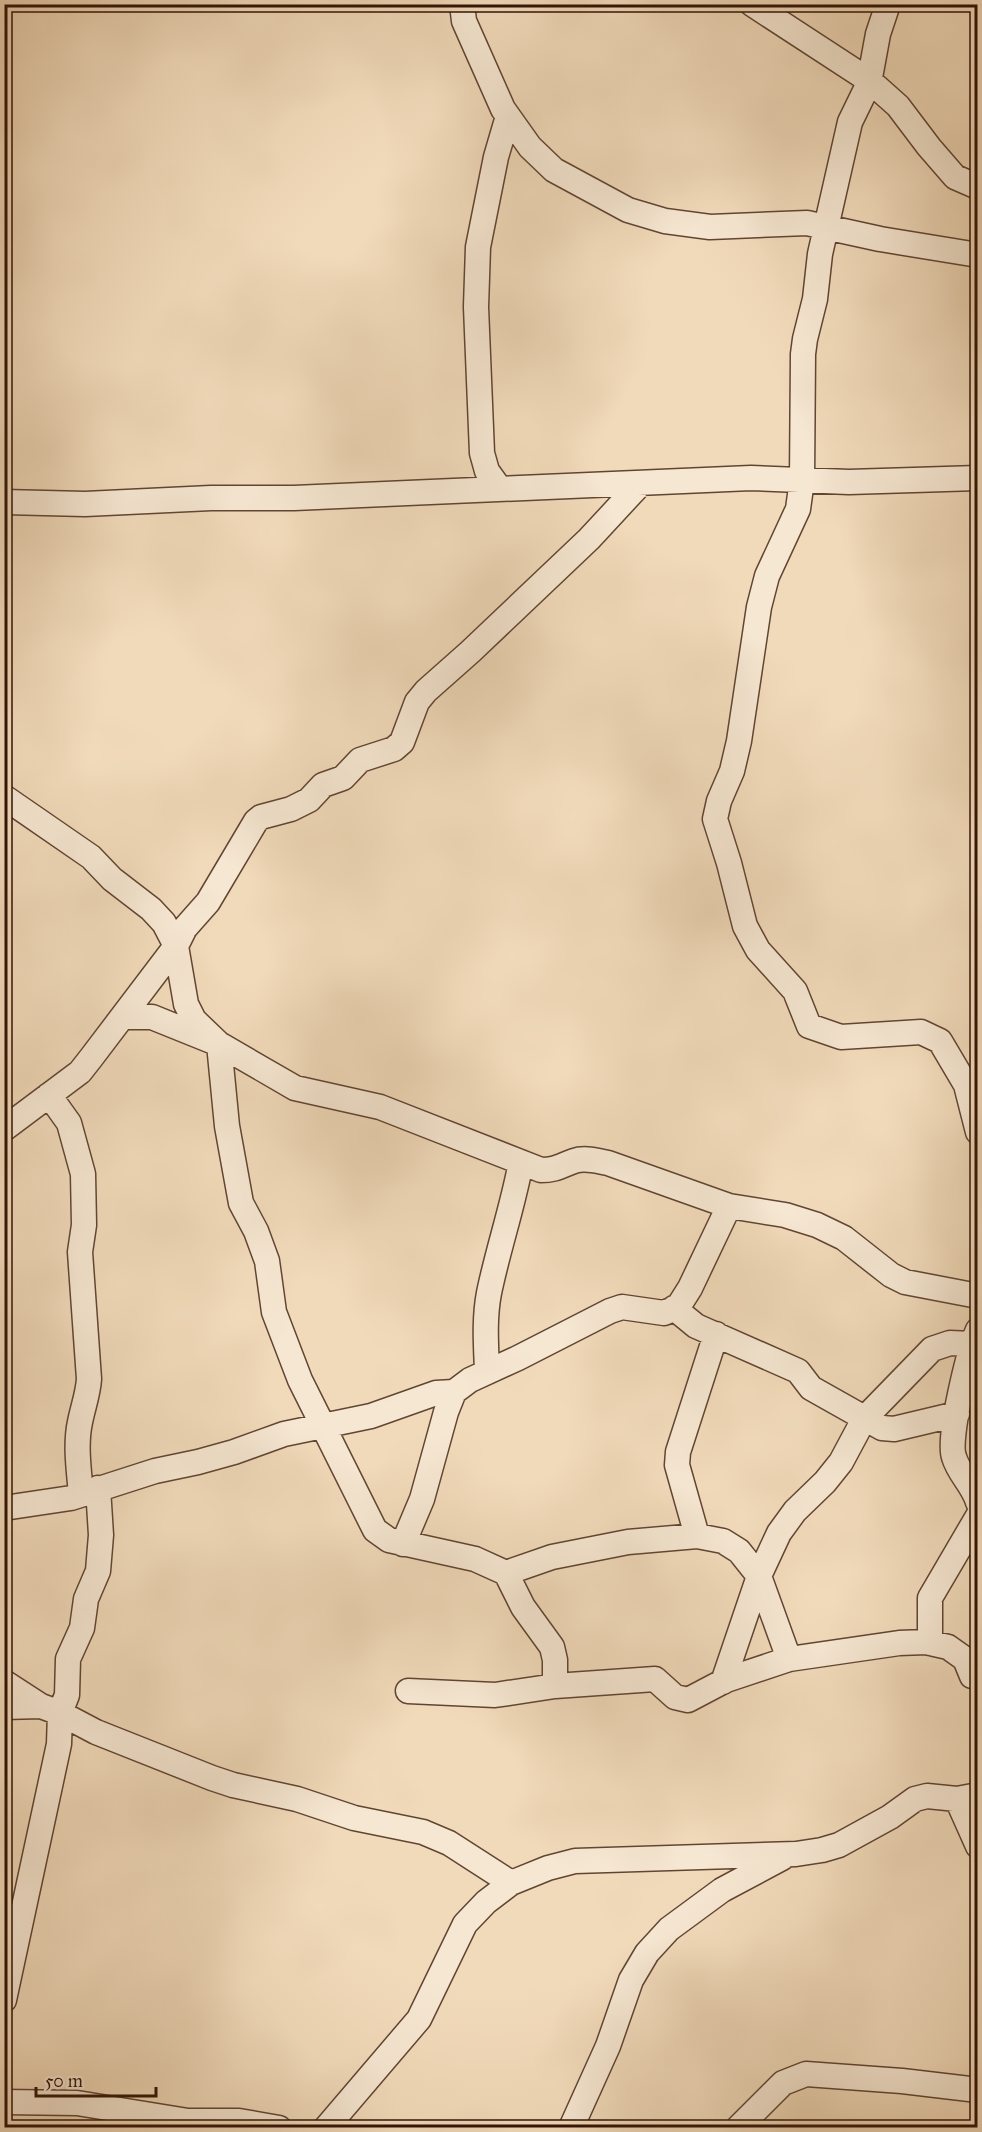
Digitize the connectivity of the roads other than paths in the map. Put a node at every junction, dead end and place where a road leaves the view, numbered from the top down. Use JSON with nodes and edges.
{"nodes":[{"id":1,"x":462,"y":4,"type":"edge"},
{"id":2,"x":752,"y":4,"type":"edge"},
{"id":3,"x":888,"y":4,"type":"edge"},
{"id":4,"x":870,"y":81,"type":"junction"},
{"id":5,"x":508,"y":116,"type":"junction"},
{"id":6,"x":978,"y":187,"type":"edge"},
{"id":7,"x":827,"y":226,"type":"junction"},
{"id":8,"x":978,"y":255,"type":"edge"},
{"id":9,"x":978,"y":478,"type":"edge"},
{"id":10,"x":802,"y":480,"type":"junction"},
{"id":11,"x":640,"y":484,"type":"junction"},
{"id":12,"x":500,"y":489,"type":"junction"},
{"id":13,"x":4,"y":502,"type":"edge"},
{"id":14,"x":4,"y":797,"type":"edge"},
{"id":15,"x":177,"y":945,"type":"junction"},
{"id":16,"x":123,"y":1017,"type":"junction"},
{"id":17,"x":219,"y":1044,"type":"junction"},
{"id":18,"x":49,"y":1095,"type":"junction"},
{"id":19,"x":4,"y":1129,"type":"edge"},
{"id":20,"x":978,"y":1132,"type":"edge"},
{"id":21,"x":521,"y":1162,"type":"junction"},
{"id":22,"x":729,"y":1206,"type":"junction"},
{"id":23,"x":978,"y":1296,"type":"edge"},
{"id":24,"x":674,"y":1308,"type":"junction"},
{"id":25,"x":716,"y":1334,"type":"junction"},
{"id":26,"x":975,"y":1337,"type":"edge"},
{"id":27,"x":487,"y":1371,"type":"junction"},
{"id":28,"x":454,"y":1392,"type":"junction"},
{"id":29,"x":957,"y":1414,"type":"junction"},
{"id":30,"x":864,"y":1419,"type":"junction"},
{"id":31,"x":323,"y":1426,"type":"junction"},
{"id":32,"x":89,"y":1491,"type":"junction"},
{"id":33,"x":978,"y":1502,"type":"edge"},
{"id":34,"x":4,"y":1508,"type":"edge"},
{"id":35,"x":978,"y":1516,"type":"edge"},
{"id":36,"x":697,"y":1536,"type":"junction"},
{"id":37,"x":971,"y":1540,"type":"edge"},
{"id":38,"x":403,"y":1544,"type":"junction"},
{"id":39,"x":506,"y":1573,"type":"junction"},
{"id":40,"x":759,"y":1576,"type":"junction"},
{"id":41,"x":930,"y":1643,"type":"junction"},
{"id":42,"x":789,"y":1659,"type":"junction"},
{"id":43,"x":972,"y":1676,"type":"dead end"},
{"id":44,"x":4,"y":1682,"type":"edge"},
{"id":45,"x":723,"y":1682,"type":"junction"},
{"id":46,"x":555,"y":1686,"type":"junction"},
{"id":47,"x":408,"y":1691,"type":"dead end"},
{"id":48,"x":4,"y":1707,"type":"edge"},
{"id":49,"x":50,"y":1709,"type":"junction"},
{"id":50,"x":967,"y":1797,"type":"edge"},
{"id":51,"x":978,"y":1846,"type":"edge"},
{"id":52,"x":796,"y":1854,"type":"junction"},
{"id":53,"x":511,"y":1883,"type":"junction"},
{"id":54,"x":4,"y":2000,"type":"edge"},
{"id":55,"x":978,"y":2090,"type":"edge"},
{"id":56,"x":4,"y":2102,"type":"edge"},
{"id":57,"x":279,"y":2127,"type":"edge"},
{"id":58,"x":326,"y":2127,"type":"edge"},
{"id":59,"x":571,"y":2127,"type":"edge"},
{"id":60,"x":738,"y":2127,"type":"edge"}],
"edges":[{"from":1,"to":5,"type":"street"},
{"from":2,"to":4,"type":"street"},
{"from":3,"to":4,"type":"street"},
{"from":4,"to":6,"type":"street"},
{"from":4,"to":7,"type":"street"},
{"from":5,"to":7,"type":"street"},
{"from":5,"to":12,"type":"street"},
{"from":7,"to":8,"type":"street"},
{"from":7,"to":10,"type":"street"},
{"from":9,"to":10,"type":"street"},
{"from":10,"to":11,"type":"street"},
{"from":10,"to":20,"type":"street"},
{"from":11,"to":12,"type":"street"},
{"from":11,"to":15,"type":"street"},
{"from":12,"to":13,"type":"street"},
{"from":14,"to":15,"type":"street"},
{"from":15,"to":16,"type":"street"},
{"from":15,"to":17,"type":"street"},
{"from":16,"to":17,"type":"street"},
{"from":16,"to":18,"type":"street"},
{"from":17,"to":21,"type":"street"},
{"from":17,"to":31,"type":"street"},
{"from":18,"to":19,"type":"street"},
{"from":18,"to":32,"type":"street"},
{"from":21,"to":22,"type":"street"},
{"from":21,"to":27,"type":"street"},
{"from":22,"to":23,"type":"street"},
{"from":22,"to":24,"type":"street"},
{"from":24,"to":25,"type":"street"},
{"from":24,"to":27,"type":"street"},
{"from":25,"to":30,"type":"street"},
{"from":25,"to":36,"type":"street"},
{"from":26,"to":29,"type":"street"},
{"from":26,"to":30,"type":"street"},
{"from":27,"to":28,"type":"street"},
{"from":28,"to":31,"type":"street"},
{"from":28,"to":38,"type":"street"},
{"from":29,"to":30,"type":"street"},
{"from":29,"to":33,"type":"street"},
{"from":30,"to":40,"type":"street"},
{"from":31,"to":32,"type":"street"},
{"from":31,"to":38,"type":"street"},
{"from":32,"to":34,"type":"street"},
{"from":32,"to":49,"type":"street"},
{"from":35,"to":37,"type":"street"},
{"from":36,"to":39,"type":"street"},
{"from":36,"to":40,"type":"street"},
{"from":37,"to":41,"type":"street"},
{"from":38,"to":39,"type":"street"},
{"from":39,"to":46,"type":"street"},
{"from":40,"to":42,"type":"street"},
{"from":40,"to":45,"type":"street"},
{"from":41,"to":42,"type":"street"},
{"from":41,"to":43,"type":"street"},
{"from":42,"to":45,"type":"street"},
{"from":44,"to":49,"type":"street"},
{"from":45,"to":46,"type":"street"},
{"from":46,"to":47,"type":"street"},
{"from":48,"to":49,"type":"street"},
{"from":49,"to":53,"type":"street"},
{"from":49,"to":54,"type":"street"},
{"from":50,"to":51,"type":"street"},
{"from":50,"to":52,"type":"street"},
{"from":52,"to":53,"type":"street"},
{"from":52,"to":59,"type":"street"},
{"from":53,"to":58,"type":"street"},
{"from":55,"to":60,"type":"street"},
{"from":56,"to":57,"type":"street"}]}
